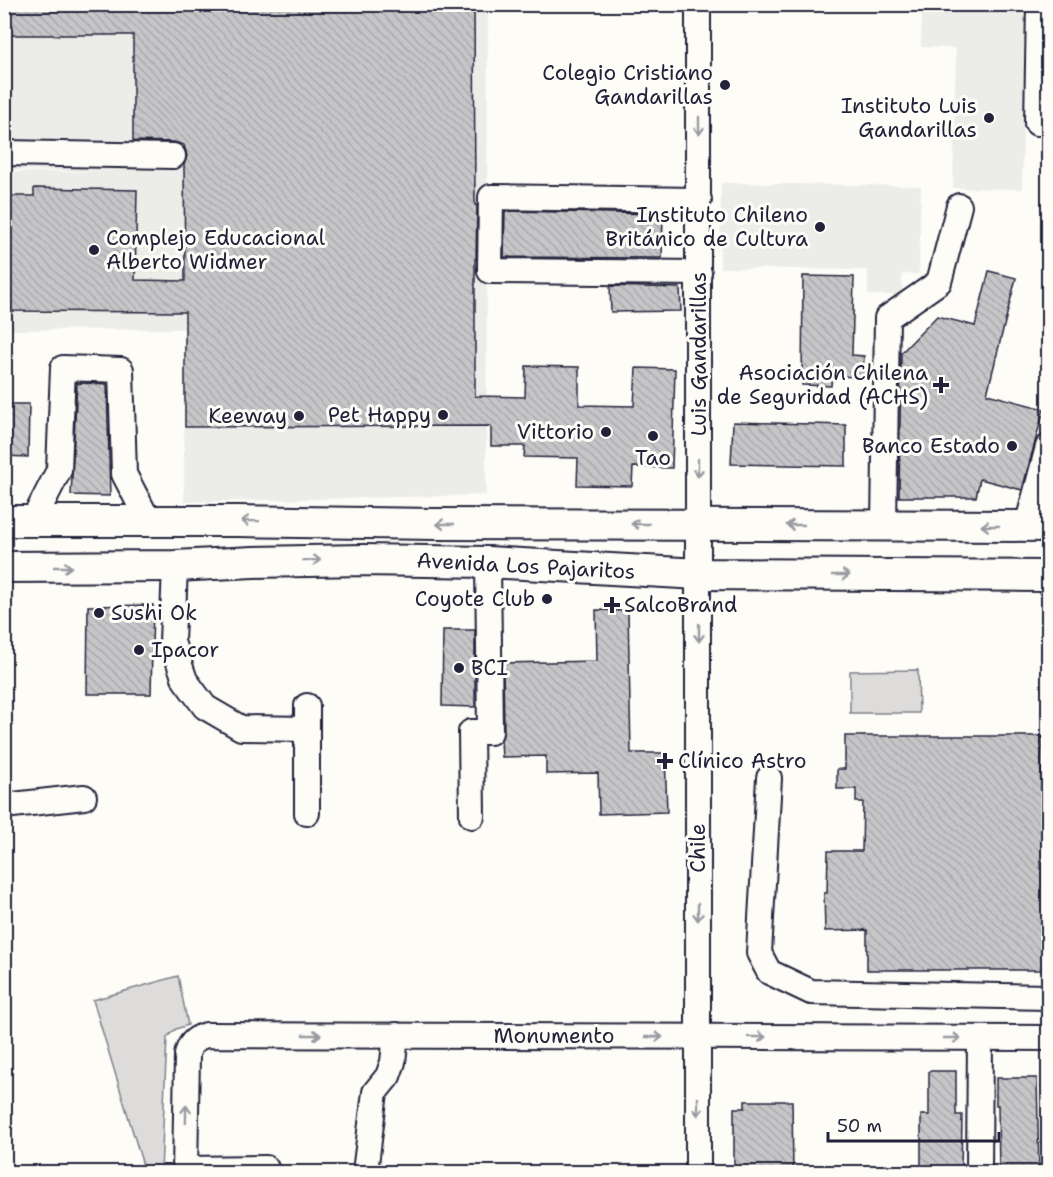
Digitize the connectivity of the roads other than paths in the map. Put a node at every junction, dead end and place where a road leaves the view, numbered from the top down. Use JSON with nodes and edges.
{"nodes":[{"id":1,"x":699,"y":4,"type":"edge"},
{"id":2,"x":1039,"y":4,"type":"edge"},
{"id":3,"x":1037,"y":123,"type":"dead end"},
{"id":4,"x":4,"y":153,"type":"edge"},
{"id":5,"x":173,"y":156,"type":"dead end"},
{"id":6,"x":699,"y":200,"type":"junction"},
{"id":7,"x":959,"y":206,"type":"dead end"},
{"id":8,"x":699,"y":273,"type":"junction"},
{"id":9,"x":1048,"y":447,"type":"edge"},
{"id":10,"x":19,"y":521,"type":"edge"},
{"id":11,"x":149,"y":522,"type":"junction"},
{"id":12,"x":698,"y":524,"type":"junction"},
{"id":13,"x":884,"y":525,"type":"junction"},
{"id":14,"x":1038,"y":526,"type":"edge"},
{"id":15,"x":488,"y":562,"type":"junction"},
{"id":16,"x":175,"y":566,"type":"junction"},
{"id":17,"x":4,"y":567,"type":"edge"},
{"id":18,"x":699,"y":574,"type":"junction"},
{"id":19,"x":1048,"y":576,"type":"edge"},
{"id":20,"x":769,"y":778,"type":"dead end"},
{"id":21,"x":84,"y":797,"type":"dead end"},
{"id":22,"x":4,"y":806,"type":"edge"},
{"id":23,"x":307,"y":813,"type":"dead end"},
{"id":24,"x":472,"y":816,"type":"dead end"},
{"id":25,"x":1048,"y":997,"type":"edge"},
{"id":26,"x":396,"y":1035,"type":"junction"},
{"id":27,"x":698,"y":1037,"type":"junction"},
{"id":28,"x":980,"y":1038,"type":"junction"},
{"id":29,"x":1048,"y":1038,"type":"edge"},
{"id":30,"x":266,"y":1168,"type":"dead end"},
{"id":31,"x":185,"y":1171,"type":"edge"},
{"id":32,"x":980,"y":1172,"type":"edge"},
{"id":33,"x":365,"y":1173,"type":"edge"},
{"id":34,"x":698,"y":1173,"type":"edge"}],
"edges":[{"from":1,"to":6,"type":"street","name":"Luis Gandarillas","one_way":true},
{"from":2,"to":3,"type":"street"},
{"from":4,"to":5,"type":"street"},
{"from":6,"to":8,"type":"street","name":"Luis Gandarillas"},
{"from":6,"to":8,"type":"street"},
{"from":7,"to":13,"type":"street"},
{"from":8,"to":12,"type":"street","name":"Luis Gandarillas","one_way":true},
{"from":9,"to":14,"type":"street"},
{"from":10,"to":11,"type":"main road","name":"Avenida Los Pajaritos"},
{"from":10,"to":11,"type":"street"},
{"from":12,"to":11,"type":"main road","name":"Avenida Los Pajaritos","one_way":true},
{"from":13,"to":12,"type":"main road","name":"Avenida Los Pajaritos","one_way":true},
{"from":12,"to":18,"type":"street","name":"Chile"},
{"from":14,"to":13,"type":"main road","name":"Avenida Los Pajaritos","one_way":true},
{"from":16,"to":15,"type":"main road","name":"Avenida Los Pajaritos","one_way":true},
{"from":15,"to":18,"type":"main road","name":"Avenida Los Pajaritos"},
{"from":15,"to":24,"type":"street"},
{"from":17,"to":16,"type":"main road","name":"Avenida Los Pajaritos","one_way":true},
{"from":16,"to":23,"type":"street"},
{"from":18,"to":19,"type":"main road","name":"Avenida Los Pajaritos","one_way":true},
{"from":18,"to":27,"type":"street","name":"Chile","one_way":true},
{"from":20,"to":25,"type":"street"},
{"from":21,"to":22,"type":"street"},
{"from":26,"to":27,"type":"street","name":"Monumento","one_way":true},
{"from":31,"to":26,"type":"street","name":"Monumento","one_way":true},
{"from":26,"to":33,"type":"street"},
{"from":27,"to":28,"type":"street","name":"Monumento","one_way":true},
{"from":27,"to":34,"type":"street","name":"Chile","one_way":true},
{"from":28,"to":29,"type":"street","name":"Monumento"},
{"from":28,"to":32,"type":"street"},
{"from":30,"to":31,"type":"street"}]}
